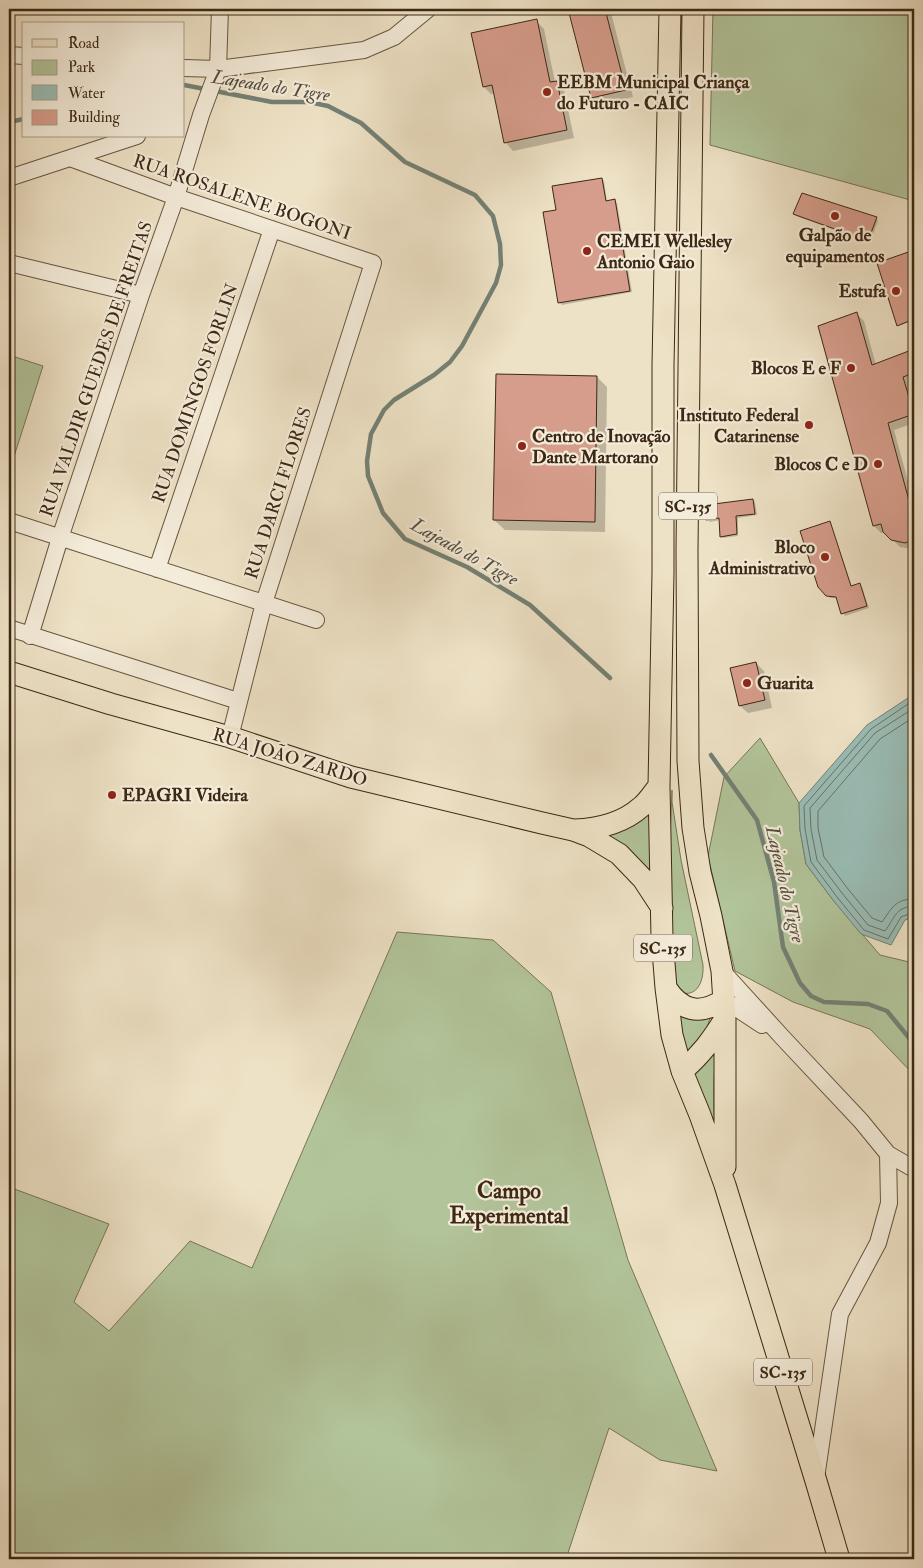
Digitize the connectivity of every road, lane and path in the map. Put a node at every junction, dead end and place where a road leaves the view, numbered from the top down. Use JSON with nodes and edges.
{"nodes":[{"id":1,"x":220,"y":9,"type":"edge"},
{"id":2,"x":428,"y":9,"type":"edge"},
{"id":3,"x":670,"y":9,"type":"edge"},
{"id":4,"x":693,"y":9,"type":"edge"},
{"id":5,"x":9,"y":55,"type":"edge"},
{"id":6,"x":22,"y":56,"type":"edge"},
{"id":7,"x":185,"y":68,"type":"edge"},
{"id":8,"x":216,"y":75,"type":"junction"},
{"id":9,"x":203,"y":111,"type":"junction"},
{"id":10,"x":185,"y":120,"type":"edge"},
{"id":11,"x":131,"y":138,"type":"edge"},
{"id":12,"x":70,"y":158,"type":"junction"},
{"id":13,"x":9,"y":178,"type":"edge"},
{"id":14,"x":176,"y":197,"type":"junction"},
{"id":15,"x":272,"y":229,"type":"junction"},
{"id":16,"x":373,"y":263,"type":"joint"},
{"id":17,"x":9,"y":264,"type":"edge"},
{"id":18,"x":141,"y":295,"type":"junction"},
{"id":19,"x":9,"y":521,"type":"edge"},
{"id":20,"x":60,"y":538,"type":"junction"},
{"id":21,"x":157,"y":569,"type":"junction"},
{"id":22,"x":264,"y":603,"type":"junction"},
{"id":23,"x":316,"y":620,"type":"dead end"},
{"id":24,"x":9,"y":628,"type":"edge"},
{"id":25,"x":30,"y":636,"type":"junction"},
{"id":26,"x":9,"y":672,"type":"edge"},
{"id":27,"x":238,"y":701,"type":"junction"},
{"id":28,"x":230,"y":737,"type":"junction"},
{"id":29,"x":659,"y":786,"type":"junction"},
{"id":30,"x":573,"y":830,"type":"junction"},
{"id":31,"x":662,"y":908,"type":"junction"},
{"id":32,"x":722,"y":971,"type":"junction"},
{"id":33,"x":666,"y":988,"type":"junction"},
{"id":34,"x":724,"y":1010,"type":"junction"},
{"id":35,"x":783,"y":1038,"type":"junction"},
{"id":36,"x":682,"y":1071,"type":"junction"},
{"id":37,"x":888,"y":1154,"type":"junction"},
{"id":38,"x":914,"y":1169,"type":"edge"},
{"id":39,"x":725,"y":1185,"type":"junction"},
{"id":40,"x":816,"y":1480,"type":"junction"},
{"id":41,"x":839,"y":1559,"type":"edge"}],
"edges":[{"from":1,"to":8,"type":"street","name":"RUA VALDIR GUEDES DE FREITAS"},
{"from":2,"to":8,"type":"street"},
{"from":3,"to":29,"type":"main road","number":"SC-135"},
{"from":4,"to":32,"type":"main road","number":"SC-135"},
{"from":5,"to":6,"type":"street"},
{"from":7,"to":8,"type":"street"},
{"from":8,"to":9,"type":"street","name":"RUA VALDIR GUEDES DE FREITAS"},
{"from":9,"to":10,"type":"street"},
{"from":9,"to":14,"type":"street","name":"RUA VALDIR GUEDES DE FREITAS"},
{"from":11,"to":12,"type":"street"},
{"from":12,"to":13,"type":"street"},
{"from":12,"to":14,"type":"street","name":"RUA ROSALENE BOGONI"},
{"from":14,"to":15,"type":"street","name":"RUA ROSALENE BOGONI"},
{"from":14,"to":18,"type":"street","name":"RUA VALDIR GUEDES DE FREITAS"},
{"from":15,"to":16,"type":"street","name":"RUA ROSALENE BOGONI"},
{"from":15,"to":21,"type":"street","name":"RUA DOMINGOS FORLIN"},
{"from":16,"to":22,"type":"street","name":"RUA DARCI FLORES"},
{"from":17,"to":18,"type":"street"},
{"from":18,"to":20,"type":"street","name":"RUA VALDIR GUEDES DE FREITAS"},
{"from":19,"to":20,"type":"street"},
{"from":20,"to":21,"type":"street"},
{"from":20,"to":25,"type":"street","name":"RUA VALDIR GUEDES DE FREITAS"},
{"from":21,"to":22,"type":"street"},
{"from":22,"to":23,"type":"street"},
{"from":22,"to":27,"type":"street","name":"RUA DARCI FLORES"},
{"from":24,"to":25,"type":"street"},
{"from":25,"to":27,"type":"street"},
{"from":26,"to":28,"type":"main road","name":"RUA JOÃO ZARDO"},
{"from":27,"to":28,"type":"street","name":"RUA DARCI FLORES"},
{"from":28,"to":30,"type":"main road","name":"RUA JOÃO ZARDO"},
{"from":29,"to":30,"type":"main road","name":"RUA JOÃO ZARDO"},
{"from":29,"to":31,"type":"main road","number":"SC-135"},
{"from":30,"to":31,"type":"main road","name":"RUA JOÃO ZARDO"},
{"from":31,"to":33,"type":"main road","number":"SC-135"},
{"from":32,"to":34,"type":"main road","number":"SC-135"},
{"from":32,"to":35,"type":"street"},
{"from":33,"to":34,"type":"main road"},
{"from":33,"to":36,"type":"main road","number":"SC-135"},
{"from":34,"to":35,"type":"street"},
{"from":34,"to":36,"type":"main road"},
{"from":34,"to":39,"type":"main road","number":"SC-135"},
{"from":35,"to":37,"type":"street"},
{"from":36,"to":39,"type":"main road","number":"SC-135"},
{"from":37,"to":38,"type":"street"},
{"from":37,"to":40,"type":"street"},
{"from":39,"to":40,"type":"main road","number":"SC-135"},
{"from":40,"to":41,"type":"main road","number":"SC-135"}]}
